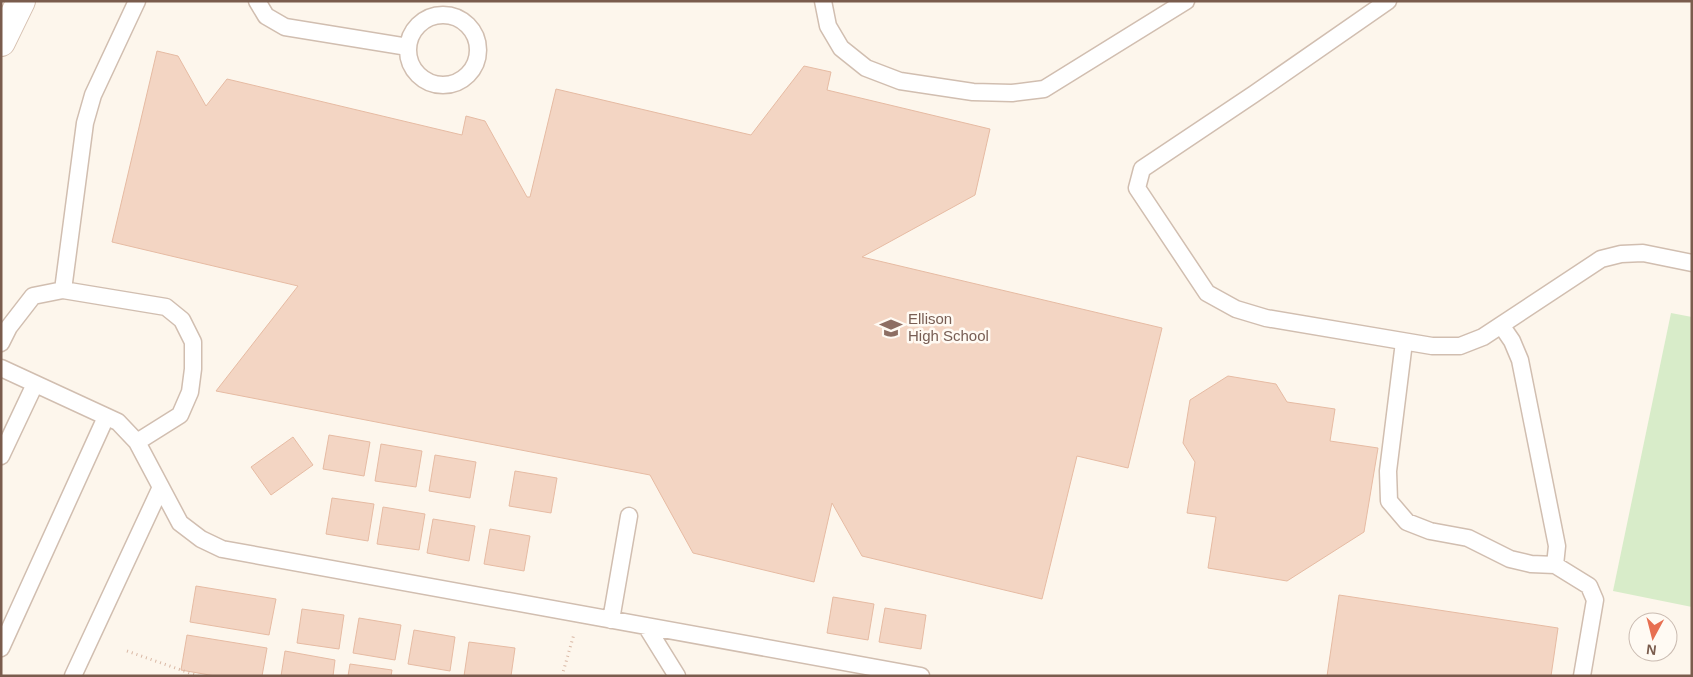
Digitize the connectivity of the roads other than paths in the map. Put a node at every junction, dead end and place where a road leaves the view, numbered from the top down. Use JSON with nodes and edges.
{"nodes":[{"id":1,"x":21,"y":1,"type":"edge"},
{"id":2,"x":138,"y":1,"type":"edge"},
{"id":3,"x":257,"y":1,"type":"edge"},
{"id":4,"x":823,"y":1,"type":"edge"},
{"id":5,"x":1186,"y":1,"type":"edge"},
{"id":6,"x":1388,"y":1,"type":"edge"},
{"id":7,"x":1,"y":42,"type":"edge"},
{"id":8,"x":408,"y":47,"type":"junction"},
{"id":9,"x":1692,"y":263,"type":"edge"},
{"id":10,"x":63,"y":290,"type":"junction"},
{"id":11,"x":1501,"y":325,"type":"junction"},
{"id":12,"x":1,"y":342,"type":"edge"},
{"id":13,"x":1404,"y":342,"type":"junction"},
{"id":14,"x":1,"y":368,"type":"edge"},
{"id":15,"x":35,"y":384,"type":"junction"},
{"id":16,"x":106,"y":417,"type":"junction"},
{"id":17,"x":138,"y":442,"type":"junction"},
{"id":18,"x":1,"y":456,"type":"edge"},
{"id":19,"x":161,"y":487,"type":"junction"},
{"id":20,"x":629,"y":516,"type":"dead end"},
{"id":21,"x":1555,"y":565,"type":"junction"},
{"id":22,"x":611,"y":620,"type":"junction"},
{"id":23,"x":646,"y":626,"type":"junction"},
{"id":24,"x":1,"y":648,"type":"edge"},
{"id":25,"x":73,"y":676,"type":"edge"},
{"id":26,"x":677,"y":676,"type":"edge"},
{"id":27,"x":921,"y":676,"type":"edge"},
{"id":28,"x":1582,"y":676,"type":"edge"}],
"edges":[{"from":1,"to":7,"type":"main road"},
{"from":2,"to":10,"type":"lane"},
{"from":3,"to":8,"type":"lane"},
{"from":4,"to":5,"type":"lane"},
{"from":6,"to":13,"type":"lane"},
{"from":8,"to":8,"type":"lane"},
{"from":9,"to":11,"type":"lane"},
{"from":10,"to":12,"type":"lane"},
{"from":10,"to":17,"type":"lane"},
{"from":11,"to":13,"type":"lane"},
{"from":11,"to":21,"type":"lane"},
{"from":13,"to":21,"type":"lane"},
{"from":14,"to":15,"type":"lane"},
{"from":15,"to":16,"type":"lane"},
{"from":15,"to":18,"type":"lane"},
{"from":16,"to":17,"type":"lane"},
{"from":16,"to":24,"type":"lane"},
{"from":17,"to":19,"type":"lane"},
{"from":19,"to":22,"type":"lane"},
{"from":19,"to":25,"type":"lane"},
{"from":20,"to":22,"type":"lane"},
{"from":21,"to":28,"type":"lane"},
{"from":22,"to":23,"type":"lane"},
{"from":23,"to":26,"type":"lane"},
{"from":23,"to":27,"type":"lane"}]}
